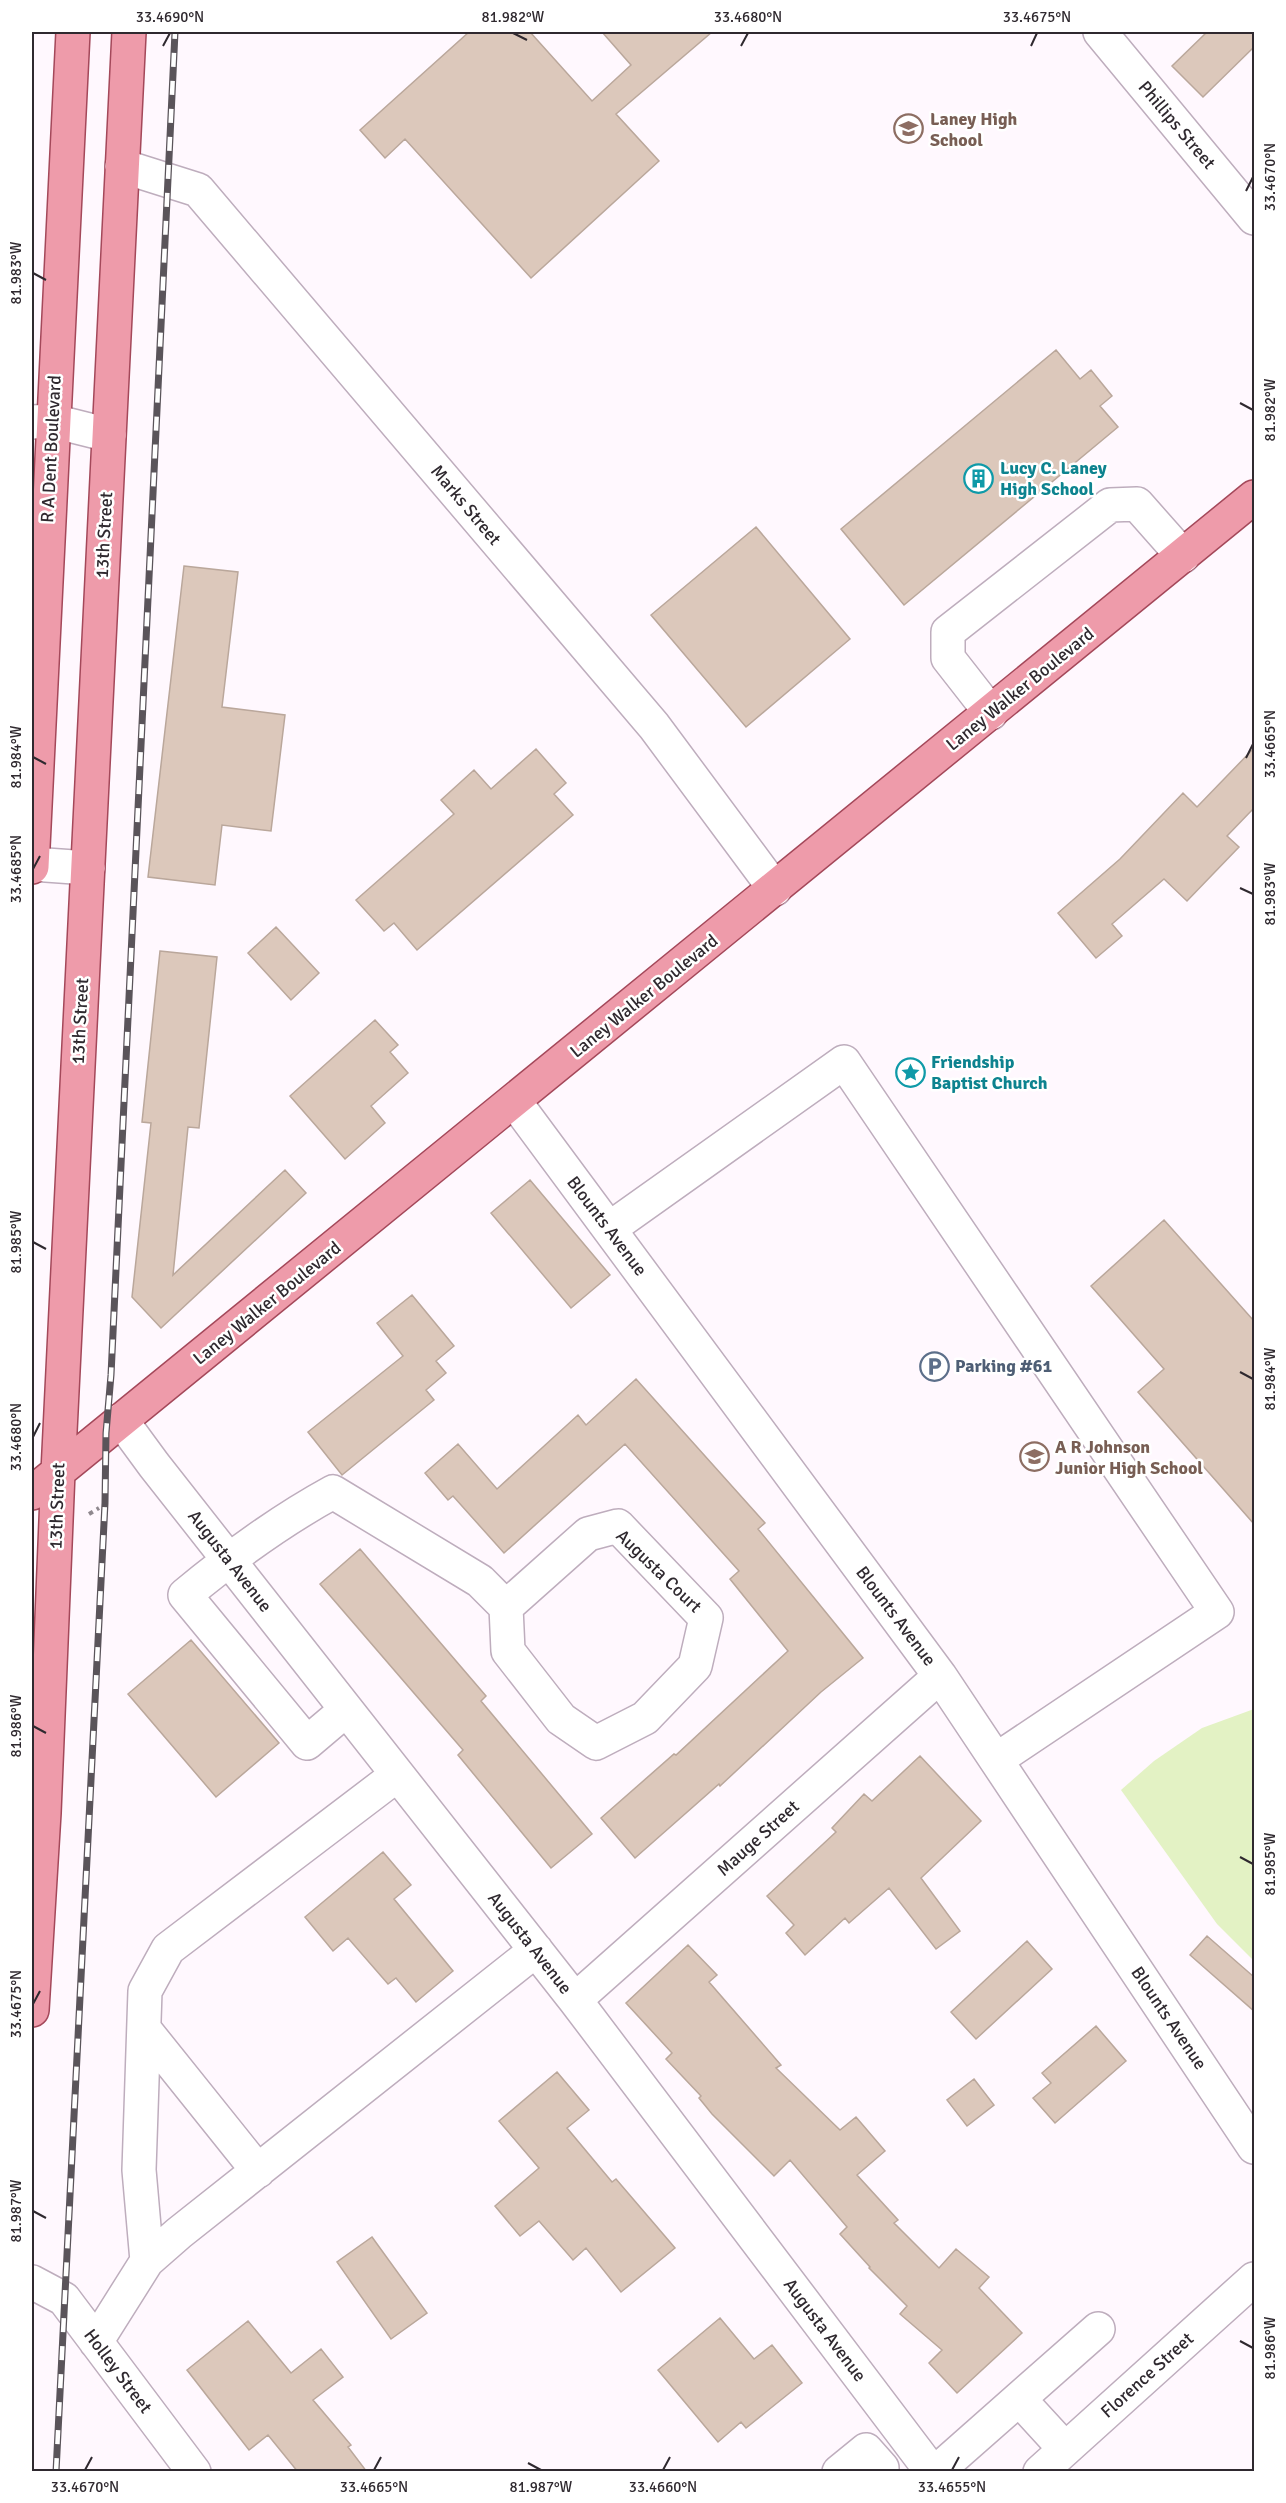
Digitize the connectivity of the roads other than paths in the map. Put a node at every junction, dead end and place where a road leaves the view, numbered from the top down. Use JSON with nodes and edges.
{"nodes":[{"id":1,"x":73,"y":32,"type":"edge"},
{"id":2,"x":129,"y":32,"type":"edge"},
{"id":3,"x":1100,"y":32,"type":"edge"},
{"id":4,"x":122,"y":166,"type":"junction"},
{"id":5,"x":1254,"y":218,"type":"edge"},
{"id":6,"x":42,"y":422,"type":"edge"},
{"id":7,"x":109,"y":435,"type":"junction"},
{"id":8,"x":1254,"y":497,"type":"edge"},
{"id":9,"x":1183,"y":556,"type":"junction"},
{"id":10,"x":990,"y":713,"type":"junction"},
{"id":11,"x":32,"y":865,"type":"edge"},
{"id":12,"x":88,"y":868,"type":"junction"},
{"id":13,"x":776,"y":889,"type":"junction"},
{"id":14,"x":515,"y":1102,"type":"junction"},
{"id":15,"x":609,"y":1229,"type":"junction"},
{"id":16,"x":121,"y":1420,"type":"junction"},
{"id":17,"x":58,"y":1472,"type":"junction"},
{"id":18,"x":32,"y":1493,"type":"edge"},
{"id":19,"x":228,"y":1559,"type":"junction"},
{"id":20,"x":506,"y":1607,"type":"junction"},
{"id":21,"x":940,"y":1676,"type":"junction"},
{"id":22,"x":346,"y":1710,"type":"junction"},
{"id":23,"x":996,"y":1760,"type":"junction"},
{"id":24,"x":398,"y":1775,"type":"junction"},
{"id":25,"x":536,"y":1950,"type":"junction"},
{"id":26,"x":575,"y":2000,"type":"junction"},
{"id":27,"x":32,"y":2010,"type":"edge"},
{"id":28,"x":144,"y":2030,"type":"junction"},
{"id":29,"x":1254,"y":2147,"type":"edge"},
{"id":30,"x":258,"y":2171,"type":"junction"},
{"id":31,"x":147,"y":2261,"type":"junction"},
{"id":32,"x":1254,"y":2278,"type":"edge"},
{"id":33,"x":32,"y":2282,"type":"edge"},
{"id":34,"x":1098,"y":2329,"type":"dead end"},
{"id":35,"x":96,"y":2342,"type":"junction"},
{"id":36,"x":1020,"y":2399,"type":"junction"},
{"id":37,"x":910,"y":2442,"type":"junction"},
{"id":38,"x":1065,"y":2450,"type":"junction"},
{"id":39,"x":882,"y":2470,"type":"edge"},
{"id":40,"x":194,"y":2472,"type":"edge"},
{"id":41,"x":839,"y":2472,"type":"edge"},
{"id":42,"x":934,"y":2472,"type":"edge"},
{"id":43,"x":1040,"y":2472,"type":"edge"}],
"edges":[{"from":1,"to":6,"type":"main road","name":"R A Dent Boulevard"},
{"from":2,"to":4,"type":"main road","name":"13th Street"},
{"from":3,"to":5,"type":"street","name":"Phillips Street"},
{"from":4,"to":7,"type":"main road","name":"13th Street"},
{"from":4,"to":13,"type":"street","name":"Marks Street"},
{"from":6,"to":7,"type":"street"},
{"from":6,"to":11,"type":"main road","name":"R A Dent Boulevard"},
{"from":7,"to":12,"type":"main road","name":"13th Street"},
{"from":8,"to":9,"type":"main road","name":"Laney Walker Boulevard"},
{"from":9,"to":10,"type":"main road","name":"Laney Walker Boulevard"},
{"from":9,"to":10,"type":"street"},
{"from":10,"to":13,"type":"main road","name":"Laney Walker Boulevard"},
{"from":11,"to":12,"type":"street"},
{"from":12,"to":17,"type":"main road","name":"13th Street"},
{"from":13,"to":14,"type":"main road","name":"Laney Walker Boulevard"},
{"from":14,"to":15,"type":"street","name":"Blounts Avenue"},
{"from":14,"to":16,"type":"main road","name":"Laney Walker Boulevard"},
{"from":15,"to":21,"type":"street","name":"Blounts Avenue"},
{"from":15,"to":23,"type":"street"},
{"from":16,"to":17,"type":"main road","name":"Laney Walker Boulevard"},
{"from":16,"to":19,"type":"street","name":"Augusta Avenue"},
{"from":17,"to":18,"type":"main road","name":"Laney Walker Boulevard"},
{"from":17,"to":27,"type":"main road","name":"13th Street"},
{"from":19,"to":20,"type":"street"},
{"from":19,"to":22,"type":"street","name":"Augusta Avenue"},
{"from":19,"to":22,"type":"street"},
{"from":20,"to":20,"type":"street","name":"Augusta Court"},
{"from":21,"to":23,"type":"street","name":"Blounts Avenue"},
{"from":21,"to":26,"type":"street","name":"Mauge Street"},
{"from":22,"to":24,"type":"street","name":"Augusta Avenue"},
{"from":23,"to":29,"type":"street","name":"Blounts Avenue"},
{"from":24,"to":25,"type":"street","name":"Augusta Avenue"},
{"from":24,"to":28,"type":"street"},
{"from":25,"to":26,"type":"street","name":"Augusta Avenue"},
{"from":25,"to":30,"type":"street"},
{"from":26,"to":37,"type":"street","name":"Augusta Avenue"},
{"from":28,"to":30,"type":"street"},
{"from":28,"to":31,"type":"street"},
{"from":30,"to":31,"type":"street"},
{"from":31,"to":35,"type":"street"},
{"from":32,"to":38,"type":"street","name":"Florence Street"},
{"from":33,"to":35,"type":"street","name":"Holley Street"},
{"from":34,"to":36,"type":"street"},
{"from":35,"to":40,"type":"street","name":"Holley Street"},
{"from":36,"to":38,"type":"street"},
{"from":36,"to":42,"type":"street"},
{"from":37,"to":39,"type":"street"},
{"from":37,"to":42,"type":"street","name":"Augusta Avenue"},
{"from":38,"to":43,"type":"street","name":"Florence Street"},
{"from":39,"to":41,"type":"street"}]}
